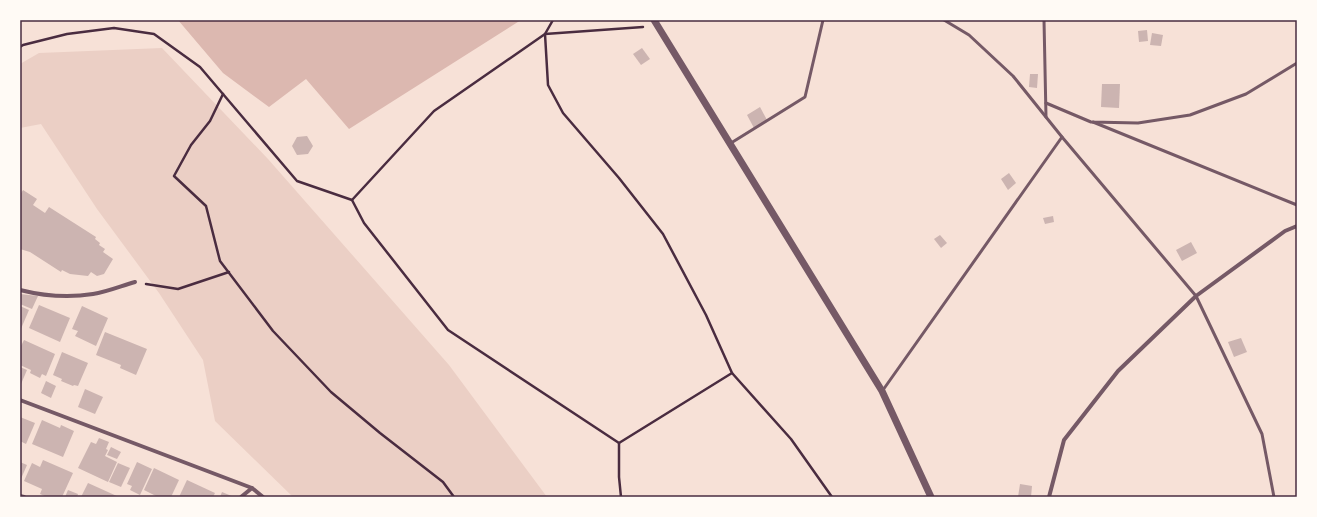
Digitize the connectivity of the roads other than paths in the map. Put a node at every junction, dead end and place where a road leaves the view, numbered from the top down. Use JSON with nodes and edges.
{"nodes":[{"id":1,"x":823,"y":20,"type":"edge"},
{"id":2,"x":944,"y":20,"type":"edge"},
{"id":3,"x":1044,"y":20,"type":"edge"},
{"id":4,"x":656,"y":23,"type":"edge"},
{"id":5,"x":1297,"y":63,"type":"edge"},
{"id":6,"x":1046,"y":104,"type":"junction"},
{"id":7,"x":1046,"y":117,"type":"junction"},
{"id":8,"x":1091,"y":122,"type":"junction"},
{"id":9,"x":1062,"y":137,"type":"junction"},
{"id":10,"x":730,"y":144,"type":"junction"},
{"id":11,"x":1297,"y":205,"type":"edge"},
{"id":12,"x":1297,"y":226,"type":"edge"},
{"id":13,"x":135,"y":282,"type":"road end"},
{"id":14,"x":20,"y":290,"type":"edge"},
{"id":15,"x":1196,"y":296,"type":"junction"},
{"id":16,"x":882,"y":391,"type":"junction"},
{"id":17,"x":20,"y":400,"type":"edge"},
{"id":18,"x":252,"y":488,"type":"junction"},
{"id":19,"x":20,"y":496,"type":"edge"},
{"id":20,"x":24,"y":497,"type":"edge"},
{"id":21,"x":241,"y":497,"type":"edge"},
{"id":22,"x":262,"y":497,"type":"edge"},
{"id":23,"x":932,"y":497,"type":"edge"},
{"id":24,"x":1049,"y":497,"type":"edge"},
{"id":25,"x":1274,"y":497,"type":"edge"}],
"edges":[{"from":1,"to":10,"type":"lane"},
{"from":2,"to":7,"type":"lane"},
{"from":3,"to":6,"type":"lane"},
{"from":4,"to":10,"type":"street"},
{"from":5,"to":8,"type":"lane"},
{"from":6,"to":7,"type":"lane"},
{"from":6,"to":8,"type":"lane"},
{"from":7,"to":9,"type":"lane"},
{"from":8,"to":11,"type":"lane"},
{"from":9,"to":15,"type":"lane"},
{"from":9,"to":16,"type":"lane"},
{"from":10,"to":16,"type":"street"},
{"from":12,"to":15,"type":"street"},
{"from":13,"to":14,"type":"street"},
{"from":15,"to":24,"type":"street"},
{"from":15,"to":25,"type":"lane"},
{"from":16,"to":23,"type":"street"},
{"from":17,"to":18,"type":"street"},
{"from":18,"to":21,"type":"street"},
{"from":18,"to":22,"type":"street"},
{"from":19,"to":20,"type":"street"}]}
